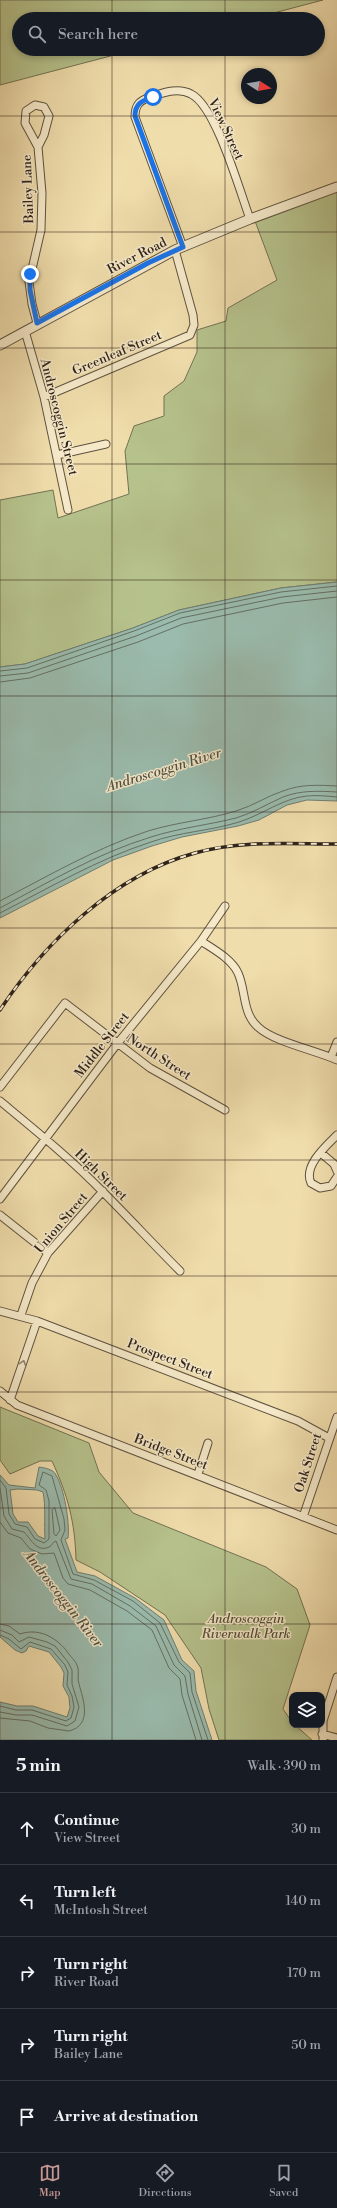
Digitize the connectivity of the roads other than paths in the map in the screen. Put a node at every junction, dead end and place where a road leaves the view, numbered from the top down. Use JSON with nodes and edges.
{"nodes":[{"id":1,"x":38,"y":147,"type":"junction"},
{"id":2,"x":337,"y":187,"type":"edge"},
{"id":3,"x":250,"y":219,"type":"junction"},
{"id":4,"x":179,"y":248,"type":"junction"},
{"id":5,"x":37,"y":323,"type":"junction"},
{"id":6,"x":25,"y":331,"type":"junction"},
{"id":7,"x":0,"y":345,"type":"edge"},
{"id":8,"x":44,"y":397,"type":"junction"},
{"id":9,"x":106,"y":444,"type":"dead end"},
{"id":10,"x":57,"y":455,"type":"junction"},
{"id":11,"x":68,"y":510,"type":"dead end"},
{"id":12,"x":225,"y":906,"type":"dead end"},
{"id":13,"x":201,"y":941,"type":"junction"},
{"id":14,"x":337,"y":1042,"type":"edge"},
{"id":15,"x":117,"y":1044,"type":"junction"},
{"id":16,"x":334,"y":1058,"type":"edge"},
{"id":17,"x":0,"y":1087,"type":"edge"},
{"id":18,"x":0,"y":1101,"type":"edge"},
{"id":19,"x":225,"y":1110,"type":"dead end"},
{"id":20,"x":337,"y":1135,"type":"edge"},
{"id":21,"x":46,"y":1138,"type":"junction"},
{"id":22,"x":321,"y":1153,"type":"junction"},
{"id":23,"x":337,"y":1171,"type":"edge"},
{"id":24,"x":337,"y":1177,"type":"edge"},
{"id":25,"x":103,"y":1191,"type":"junction"},
{"id":26,"x":0,"y":1199,"type":"edge"},
{"id":27,"x":0,"y":1215,"type":"edge"},
{"id":28,"x":48,"y":1253,"type":"junction"},
{"id":29,"x":180,"y":1271,"type":"dead end"},
{"id":30,"x":0,"y":1311,"type":"edge"},
{"id":31,"x":21,"y":1315,"type":"junction"},
{"id":32,"x":37,"y":1321,"type":"junction"},
{"id":33,"x":0,"y":1391,"type":"edge"},
{"id":34,"x":10,"y":1400,"type":"junction"},
{"id":35,"x":337,"y":1417,"type":"edge"},
{"id":36,"x":329,"y":1438,"type":"junction"},
{"id":37,"x":208,"y":1443,"type":"dead end"},
{"id":38,"x":198,"y":1474,"type":"junction"},
{"id":39,"x":303,"y":1517,"type":"junction"},
{"id":40,"x":337,"y":1530,"type":"edge"},
{"id":41,"x":337,"y":1677,"type":"edge"},
{"id":42,"x":323,"y":1737,"type":"edge"},
{"id":43,"x":337,"y":1738,"type":"edge"}],
"edges":[{"from":1,"to":1,"type":"street","name":"Bailey Lane"},
{"from":1,"to":5,"type":"street","name":"Bailey Lane"},
{"from":2,"to":3,"type":"street","name":"River Road"},
{"from":3,"to":4,"type":"street","name":"River Road"},
{"from":3,"to":4,"type":"street","name":"View Street"},
{"from":4,"to":5,"type":"street","name":"River Road"},
{"from":4,"to":8,"type":"street","name":"Greenleaf Street"},
{"from":5,"to":6,"type":"street","name":"River Road"},
{"from":6,"to":7,"type":"street","name":"River Road"},
{"from":6,"to":8,"type":"street","name":"Androscoggin Street"},
{"from":8,"to":10,"type":"street","name":"Androscoggin Street"},
{"from":9,"to":10,"type":"street"},
{"from":10,"to":11,"type":"street","name":"Androscoggin Street"},
{"from":12,"to":13,"type":"street","name":"Middle Street"},
{"from":13,"to":15,"type":"street","name":"Middle Street"},
{"from":13,"to":16,"type":"street"},
{"from":14,"to":16,"type":"street"},
{"from":15,"to":17,"type":"street","name":"North Street"},
{"from":15,"to":19,"type":"street","name":"North Street"},
{"from":15,"to":21,"type":"street","name":"Middle Street"},
{"from":18,"to":21,"type":"street","name":"High Street"},
{"from":20,"to":22,"type":"street"},
{"from":21,"to":25,"type":"street","name":"High Street"},
{"from":21,"to":26,"type":"street","name":"Middle Street"},
{"from":22,"to":23,"type":"street"},
{"from":22,"to":24,"type":"street"},
{"from":25,"to":28,"type":"street","name":"Union Street"},
{"from":25,"to":29,"type":"street","name":"High Street"},
{"from":27,"to":28,"type":"street"},
{"from":28,"to":31,"type":"street","name":"Union Street"},
{"from":30,"to":31,"type":"street","name":"Prospect Street"},
{"from":31,"to":32,"type":"street","name":"Prospect Street"},
{"from":34,"to":32,"type":"street","one_way":true},
{"from":32,"to":36,"type":"street","name":"Prospect Street"},
{"from":33,"to":34,"type":"street","name":"Bridge Street"},
{"from":34,"to":38,"type":"street","name":"Bridge Street"},
{"from":35,"to":36,"type":"street","name":"Oak Street"},
{"from":36,"to":39,"type":"street","name":"Oak Street"},
{"from":37,"to":38,"type":"street"},
{"from":38,"to":39,"type":"street","name":"Bridge Street"},
{"from":39,"to":40,"type":"street","name":"Bridge Street"},
{"from":41,"to":42,"type":"street"},
{"from":42,"to":43,"type":"street"}]}
